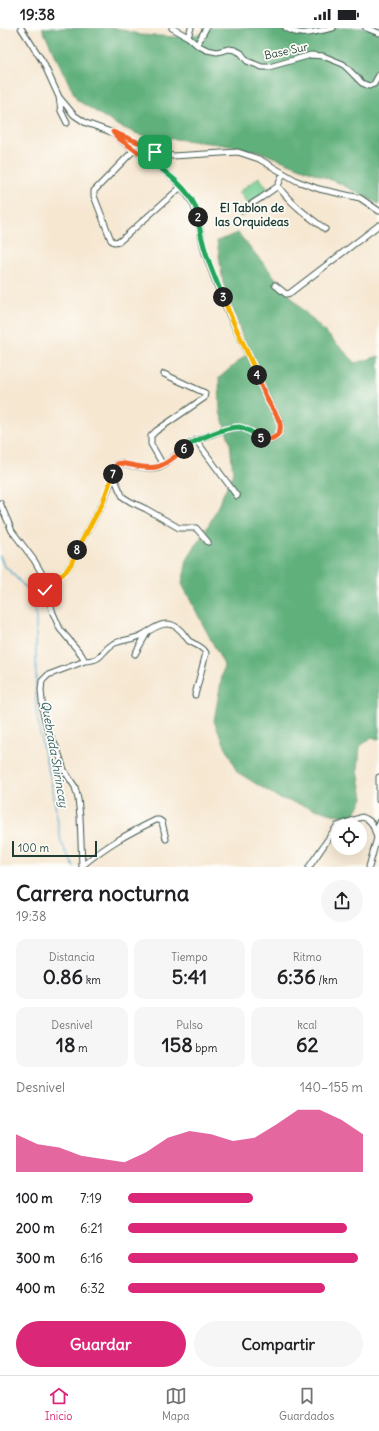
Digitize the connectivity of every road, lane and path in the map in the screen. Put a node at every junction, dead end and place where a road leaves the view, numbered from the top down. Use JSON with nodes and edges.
{"nodes":[{"id":1,"x":21,"y":28,"type":"edge"},
{"id":2,"x":172,"y":28,"type":"edge"},
{"id":3,"x":191,"y":28,"type":"edge"},
{"id":4,"x":206,"y":28,"type":"edge"},
{"id":5,"x":286,"y":28,"type":"edge"},
{"id":6,"x":333,"y":28,"type":"edge"},
{"id":7,"x":366,"y":28,"type":"edge"},
{"id":8,"x":379,"y":34,"type":"edge"},
{"id":9,"x":188,"y":37,"type":"junction"},
{"id":10,"x":197,"y":45,"type":"junction"},
{"id":11,"x":379,"y":75,"type":"edge"},
{"id":12,"x":59,"y":97,"type":"junction"},
{"id":13,"x":67,"y":123,"type":"dead end"},
{"id":14,"x":113,"y":132,"type":"junction"},
{"id":15,"x":134,"y":150,"type":"junction"},
{"id":16,"x":283,"y":174,"type":"junction"},
{"id":17,"x":278,"y":186,"type":"junction"},
{"id":18,"x":181,"y":187,"type":"junction"},
{"id":19,"x":242,"y":210,"type":"dead end"},
{"id":20,"x":379,"y":211,"type":"edge"},
{"id":21,"x":379,"y":225,"type":"edge"},
{"id":22,"x":324,"y":229,"type":"dead end"},
{"id":23,"x":275,"y":285,"type":"dead end"},
{"id":24,"x":164,"y":374,"type":"dead end"},
{"id":25,"x":196,"y":440,"type":"junction"},
{"id":26,"x":163,"y":465,"type":"junction"},
{"id":27,"x":113,"y":474,"type":"junction"},
{"id":28,"x":237,"y":496,"type":"dead end"},
{"id":29,"x":0,"y":503,"type":"edge"},
{"id":30,"x":208,"y":542,"type":"dead end"},
{"id":31,"x":45,"y":590,"type":"junction"},
{"id":32,"x":148,"y":632,"type":"junction"},
{"id":33,"x":135,"y":654,"type":"dead end"},
{"id":34,"x":85,"y":661,"type":"junction"},
{"id":35,"x":196,"y":695,"type":"dead end"},
{"id":36,"x":379,"y":777,"type":"edge"},
{"id":37,"x":379,"y":800,"type":"edge"},
{"id":38,"x":379,"y":822,"type":"edge"},
{"id":39,"x":377,"y":838,"type":"junction"},
{"id":40,"x":166,"y":839,"type":"dead end"},
{"id":41,"x":82,"y":866,"type":"edge"},
{"id":42,"x":309,"y":867,"type":"edge"},
{"id":43,"x":369,"y":867,"type":"edge"}],
"edges":[{"from":1,"to":12,"type":"street"},
{"from":2,"to":9,"type":"street","name":"Base Sur"},
{"from":3,"to":9,"type":"street"},
{"from":4,"to":10,"type":"street"},
{"from":5,"to":6,"type":"street"},
{"from":7,"to":8,"type":"street"},
{"from":9,"to":10,"type":"street","name":"Base Sur"},
{"from":10,"to":11,"type":"street","name":"Base Sur"},
{"from":12,"to":13,"type":"street"},
{"from":12,"to":14,"type":"street"},
{"from":14,"to":15,"type":"street"},
{"from":14,"to":16,"type":"street"},
{"from":15,"to":18,"type":"street"},
{"from":15,"to":18,"type":"street"},
{"from":16,"to":17,"type":"street"},
{"from":16,"to":20,"type":"street"},
{"from":17,"to":19,"type":"street"},
{"from":17,"to":22,"type":"street"},
{"from":18,"to":25,"type":"street"},
{"from":21,"to":23,"type":"street"},
{"from":24,"to":26,"type":"street"},
{"from":25,"to":26,"type":"street"},
{"from":25,"to":28,"type":"street"},
{"from":26,"to":27,"type":"street"},
{"from":27,"to":30,"type":"street"},
{"from":27,"to":31,"type":"street"},
{"from":29,"to":31,"type":"street"},
{"from":31,"to":34,"type":"street"},
{"from":32,"to":33,"type":"street"},
{"from":32,"to":34,"type":"street"},
{"from":32,"to":35,"type":"street"},
{"from":34,"to":41,"type":"street"},
{"from":36,"to":37,"type":"street"},
{"from":38,"to":39,"type":"street"},
{"from":39,"to":42,"type":"street"},
{"from":39,"to":43,"type":"street"},
{"from":40,"to":41,"type":"street"}]}
